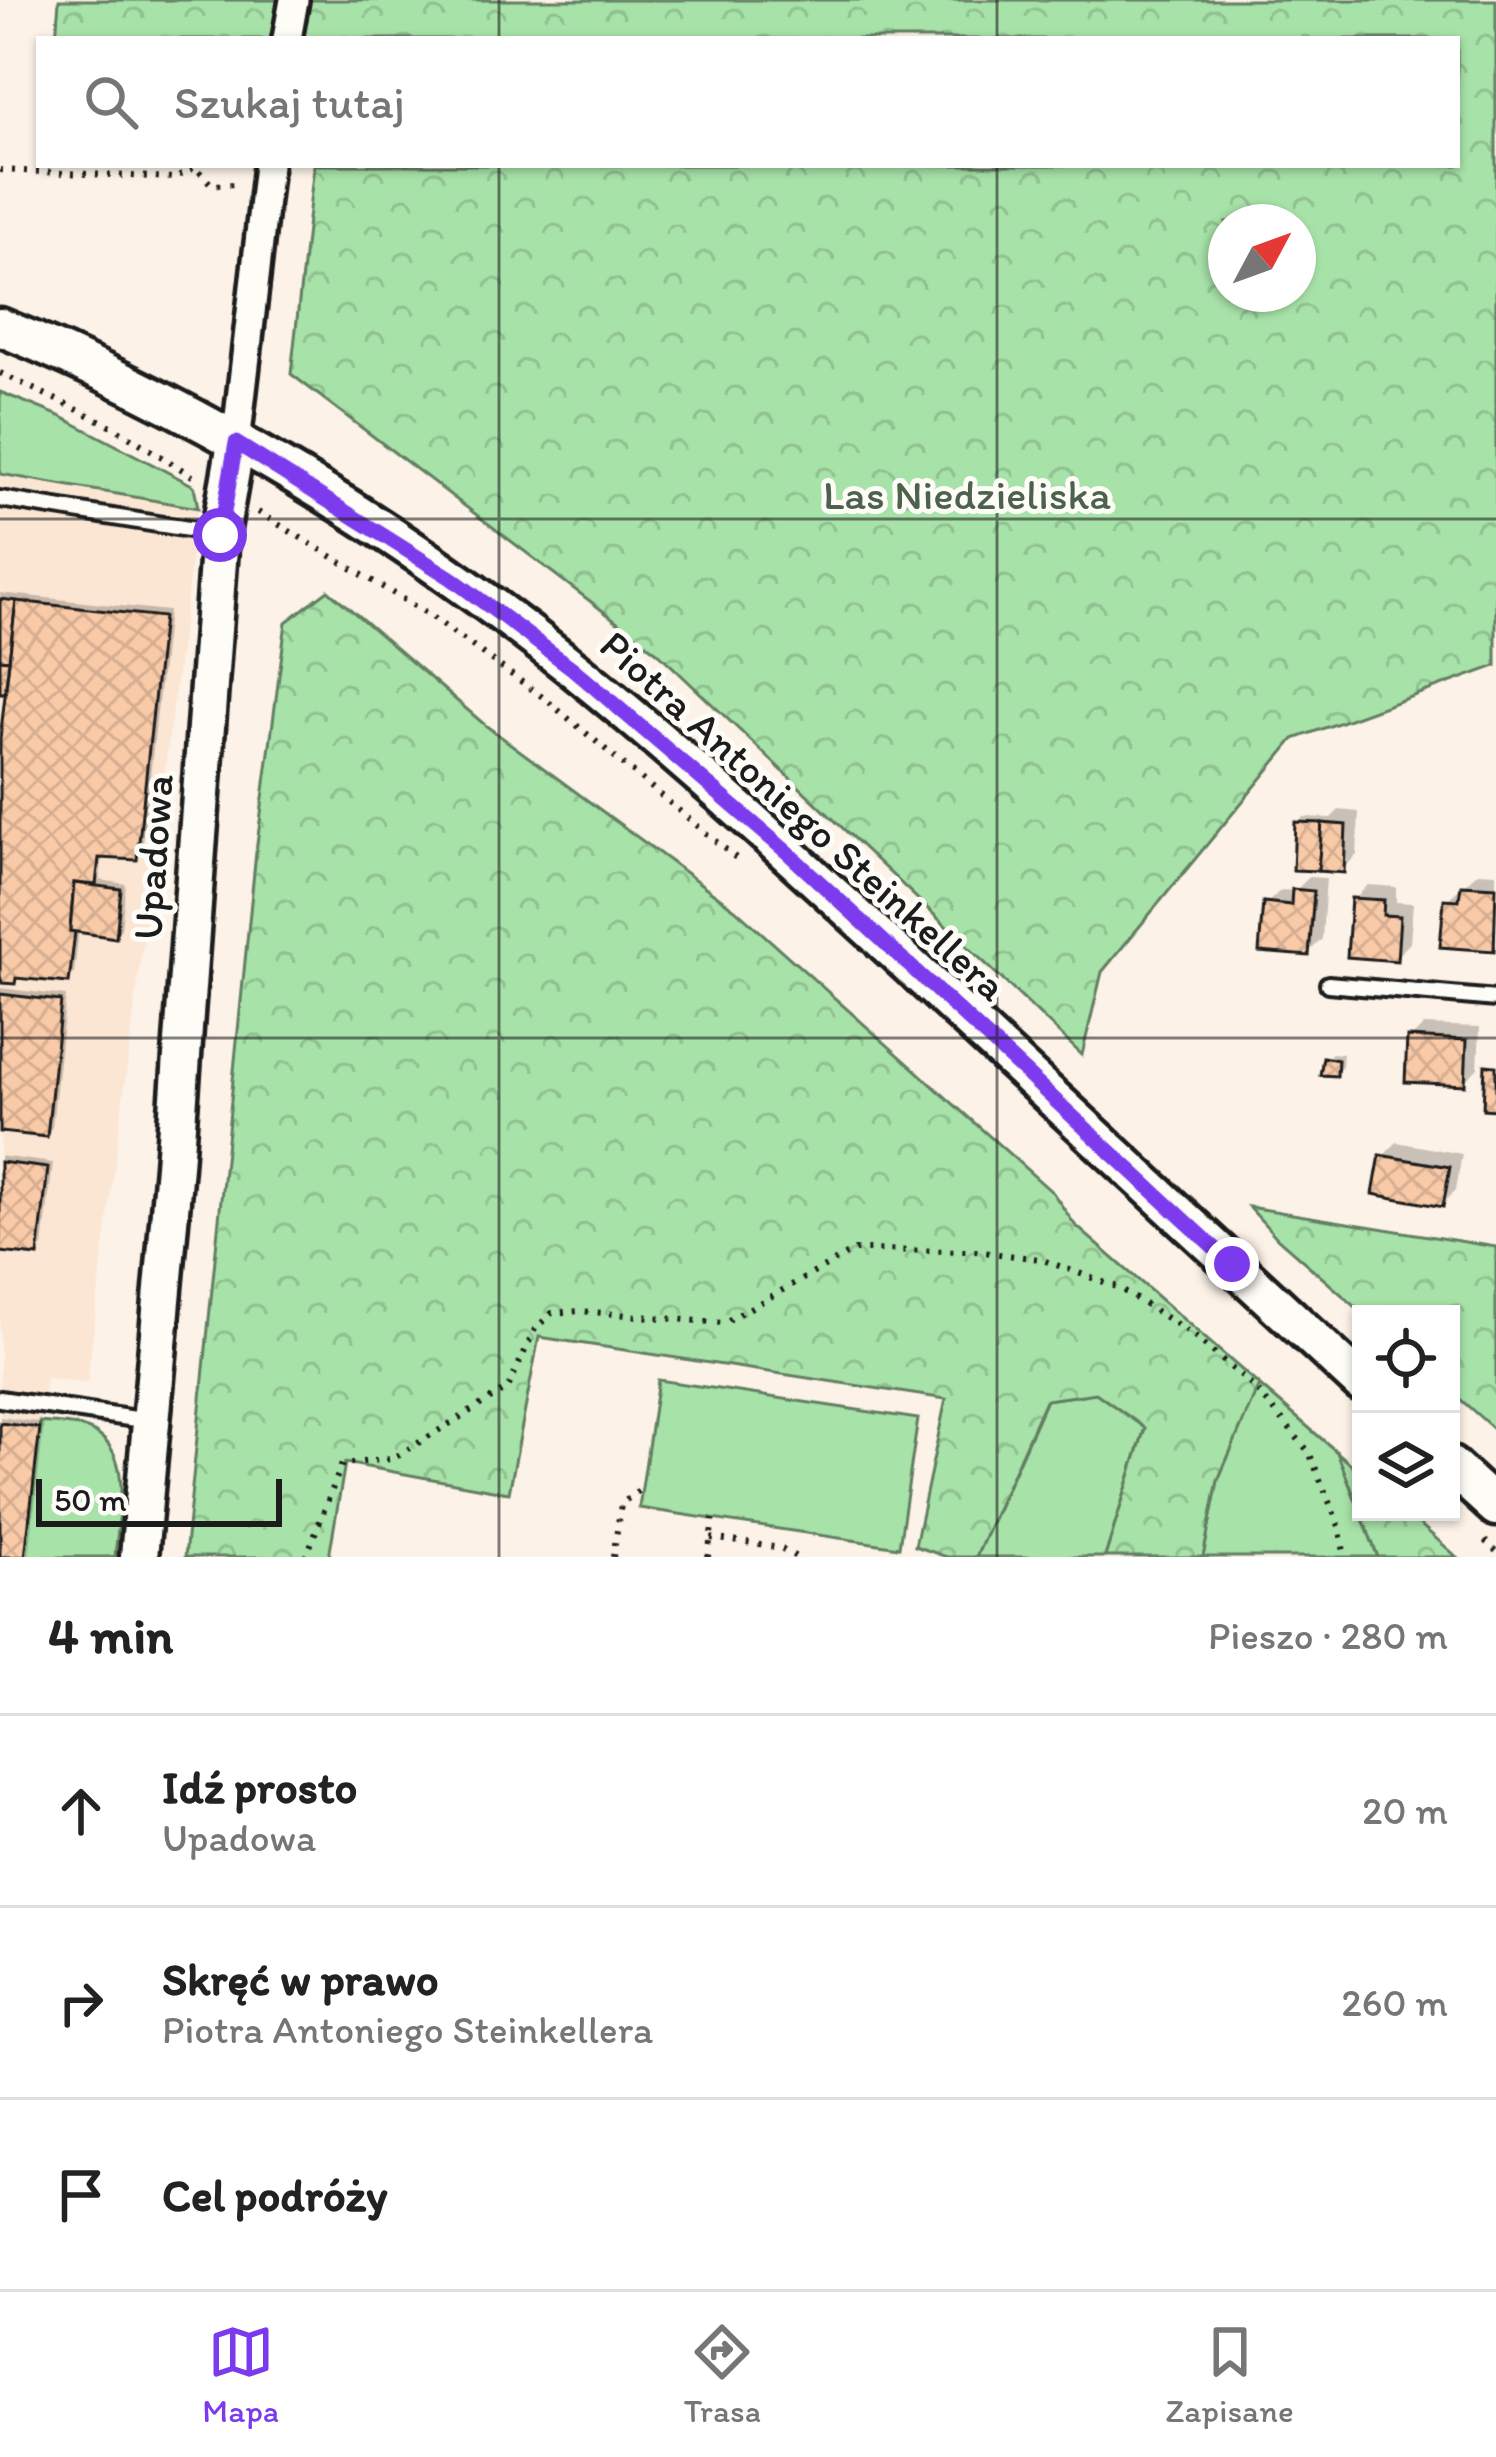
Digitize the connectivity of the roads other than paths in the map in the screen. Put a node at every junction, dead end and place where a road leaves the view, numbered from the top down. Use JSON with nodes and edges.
{"nodes":[{"id":1,"x":294,"y":0,"type":"edge"},
{"id":2,"x":288,"y":36,"type":"edge"},
{"id":3,"x":267,"y":174,"type":"edge"},
{"id":4,"x":0,"y":327,"type":"edge"},
{"id":5,"x":236,"y":443,"type":"junction"},
{"id":6,"x":0,"y":499,"type":"edge"},
{"id":7,"x":220,"y":535,"type":"junction"},
{"id":8,"x":1328,"y":984,"type":"dead end"},
{"id":9,"x":1496,"y":1000,"type":"edge"},
{"id":10,"x":1352,"y":1375,"type":"edge"},
{"id":11,"x":0,"y":1399,"type":"edge"},
{"id":12,"x":152,"y":1421,"type":"junction"},
{"id":13,"x":1460,"y":1474,"type":"edge"},
{"id":14,"x":1496,"y":1507,"type":"edge"},
{"id":15,"x":139,"y":1557,"type":"edge"}],
"edges":[{"from":1,"to":2,"type":"street"},
{"from":3,"to":5,"type":"street","name":"Upadowa"},
{"from":4,"to":5,"type":"street","name":"Piotra Antoniego Steinkellera"},
{"from":5,"to":7,"type":"street","name":"Upadowa"},
{"from":5,"to":10,"type":"street","name":"Piotra Antoniego Steinkellera"},
{"from":6,"to":7,"type":"lane"},
{"from":7,"to":12,"type":"street","name":"Upadowa"},
{"from":8,"to":9,"type":"lane"},
{"from":11,"to":12,"type":"lane"},
{"from":12,"to":15,"type":"street","name":"Upadowa"},
{"from":13,"to":14,"type":"street"}]}
